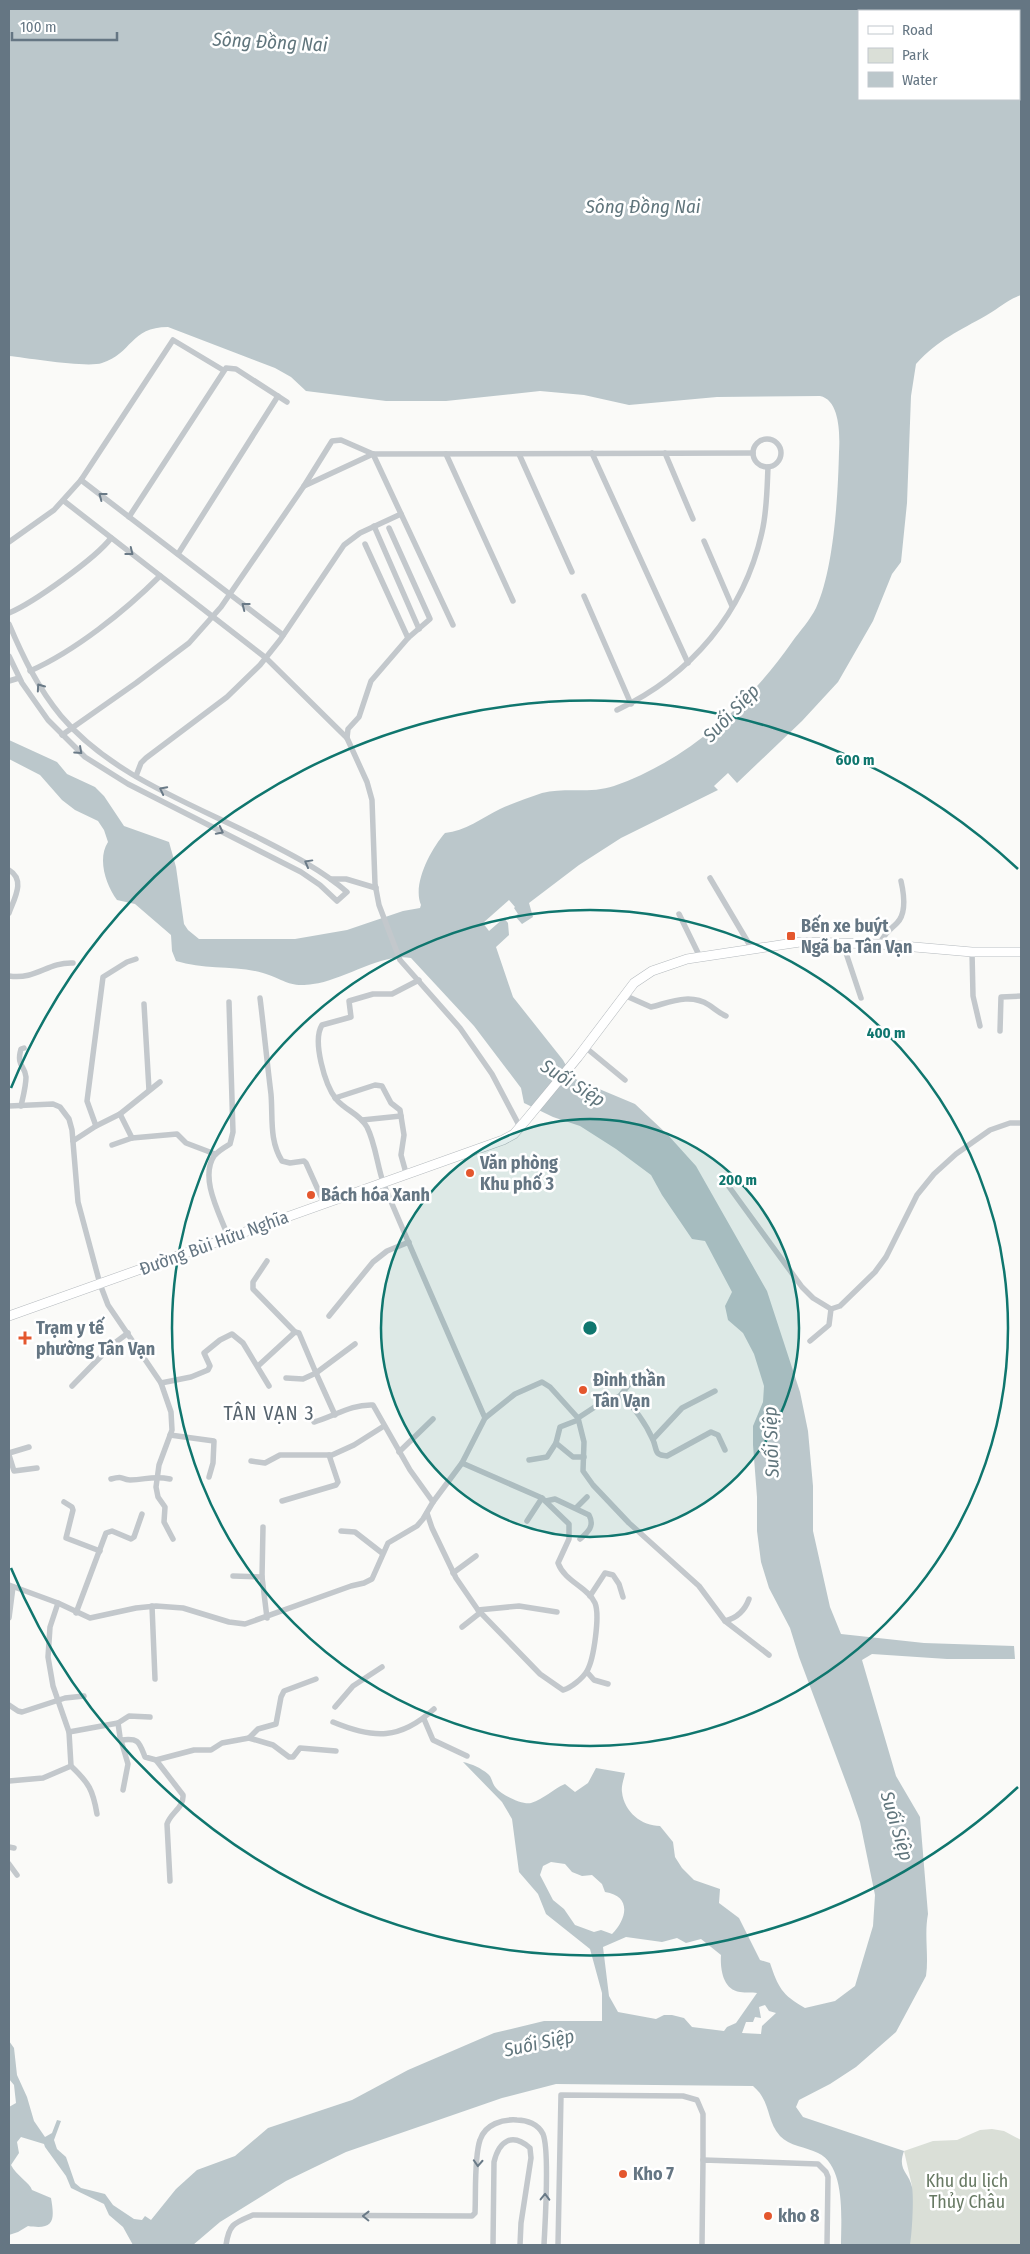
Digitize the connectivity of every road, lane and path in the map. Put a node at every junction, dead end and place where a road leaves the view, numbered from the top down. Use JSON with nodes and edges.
{"nodes":[{"id":1,"x":223,"y":370,"type":"junction"},
{"id":2,"x":278,"y":396,"type":"junction"},
{"id":3,"x":287,"y":402,"type":"dead end"},
{"id":4,"x":665,"y":453,"type":"junction"},
{"id":5,"x":753,"y":453,"type":"junction"},
{"id":6,"x":373,"y":454,"type":"junction"},
{"id":7,"x":446,"y":454,"type":"junction"},
{"id":8,"x":519,"y":454,"type":"junction"},
{"id":9,"x":592,"y":454,"type":"junction"},
{"id":10,"x":768,"y":467,"type":"junction"},
{"id":11,"x":81,"y":480,"type":"junction"},
{"id":12,"x":304,"y":486,"type":"junction"},
{"id":13,"x":64,"y":501,"type":"junction"},
{"id":14,"x":401,"y":514,"type":"junction"},
{"id":15,"x":129,"y":517,"type":"junction"},
{"id":16,"x":693,"y":519,"type":"dead end"},
{"id":17,"x":374,"y":526,"type":"junction"},
{"id":18,"x":389,"y":528,"type":"dead end"},
{"id":19,"x":111,"y":538,"type":"junction"},
{"id":20,"x":9,"y":542,"type":"edge"},
{"id":21,"x":704,"y":542,"type":"dead end"},
{"id":22,"x":365,"y":544,"type":"dead end"},
{"id":23,"x":178,"y":554,"type":"junction"},
{"id":24,"x":572,"y":572,"type":"dead end"},
{"id":25,"x":160,"y":576,"type":"junction"},
{"id":26,"x":230,"y":594,"type":"junction"},
{"id":27,"x":584,"y":596,"type":"dead end"},
{"id":28,"x":513,"y":601,"type":"dead end"},
{"id":29,"x":732,"y":606,"type":"junction"},
{"id":30,"x":9,"y":613,"type":"edge"},
{"id":31,"x":213,"y":617,"type":"junction"},
{"id":32,"x":9,"y":624,"type":"edge"},
{"id":33,"x":453,"y":625,"type":"dead end"},
{"id":34,"x":418,"y":629,"type":"junction"},
{"id":35,"x":283,"y":636,"type":"junction"},
{"id":36,"x":408,"y":638,"type":"junction"},
{"id":37,"x":9,"y":656,"type":"edge"},
{"id":38,"x":266,"y":658,"type":"junction"},
{"id":39,"x":688,"y":662,"type":"junction"},
{"id":40,"x":30,"y":671,"type":"junction"},
{"id":41,"x":19,"y":678,"type":"junction"},
{"id":42,"x":9,"y":681,"type":"edge"},
{"id":43,"x":631,"y":704,"type":"junction"},
{"id":44,"x":617,"y":710,"type":"dead end"},
{"id":45,"x":72,"y":727,"type":"junction"},
{"id":46,"x":62,"y":735,"type":"junction"},
{"id":47,"x":347,"y":738,"type":"junction"},
{"id":48,"x":136,"y":776,"type":"junction"},
{"id":49,"x":282,"y":850,"type":"junction"},
{"id":50,"x":278,"y":860,"type":"junction"},
{"id":51,"x":9,"y":870,"type":"edge"},
{"id":52,"x":710,"y":878,"type":"dead end"},
{"id":53,"x":332,"y":879,"type":"junction"},
{"id":54,"x":901,"y":881,"type":"dead end"},
{"id":55,"x":376,"y":888,"type":"junction"},
{"id":56,"x":9,"y":913,"type":"edge"},
{"id":57,"x":679,"y":914,"type":"dead end"},
{"id":58,"x":843,"y":944,"type":"junction"},
{"id":59,"x":880,"y":944,"type":"junction"},
{"id":60,"x":752,"y":948,"type":"junction"},
{"id":61,"x":972,"y":952,"type":"junction"},
{"id":62,"x":1021,"y":952,"type":"edge"},
{"id":63,"x":700,"y":958,"type":"junction"},
{"id":64,"x":136,"y":959,"type":"dead end"},
{"id":65,"x":73,"y":963,"type":"dead end"},
{"id":66,"x":9,"y":976,"type":"edge"},
{"id":67,"x":419,"y":980,"type":"junction"},
{"id":68,"x":624,"y":994,"type":"junction"},
{"id":69,"x":1021,"y":996,"type":"edge"},
{"id":70,"x":260,"y":998,"type":"dead end"},
{"id":71,"x":860,"y":998,"type":"dead end"},
{"id":72,"x":229,"y":1002,"type":"dead end"},
{"id":73,"x":144,"y":1004,"type":"dead end"},
{"id":74,"x":726,"y":1016,"type":"dead end"},
{"id":75,"x":980,"y":1026,"type":"dead end"},
{"id":76,"x":1000,"y":1032,"type":"dead end"},
{"id":77,"x":585,"y":1046,"type":"junction"},
{"id":78,"x":24,"y":1048,"type":"dead end"},
{"id":79,"x":626,"y":1080,"type":"dead end"},
{"id":80,"x":160,"y":1082,"type":"dead end"},
{"id":81,"x":149,"y":1090,"type":"junction"},
{"id":82,"x":335,"y":1098,"type":"junction"},
{"id":83,"x":9,"y":1106,"type":"edge"},
{"id":84,"x":21,"y":1106,"type":"junction"},
{"id":85,"x":120,"y":1114,"type":"junction"},
{"id":86,"x":401,"y":1116,"type":"junction"},
{"id":87,"x":362,"y":1120,"type":"junction"},
{"id":88,"x":523,"y":1123,"type":"junction"},
{"id":89,"x":1021,"y":1123,"type":"edge"},
{"id":90,"x":96,"y":1126,"type":"junction"},
{"id":91,"x":132,"y":1138,"type":"junction"},
{"id":92,"x":73,"y":1141,"type":"junction"},
{"id":93,"x":112,"y":1145,"type":"dead end"},
{"id":94,"x":216,"y":1154,"type":"junction"},
{"id":95,"x":406,"y":1173,"type":"junction"},
{"id":96,"x":383,"y":1182,"type":"junction"},
{"id":97,"x":727,"y":1184,"type":"dead end"},
{"id":98,"x":324,"y":1203,"type":"junction"},
{"id":99,"x":229,"y":1239,"type":"junction"},
{"id":100,"x":409,"y":1242,"type":"junction"},
{"id":101,"x":267,"y":1262,"type":"dead end"},
{"id":102,"x":100,"y":1284,"type":"junction"},
{"id":103,"x":831,"y":1309,"type":"junction"},
{"id":104,"x":9,"y":1316,"type":"edge"},
{"id":105,"x":329,"y":1316,"type":"dead end"},
{"id":106,"x":295,"y":1332,"type":"junction"},
{"id":107,"x":128,"y":1333,"type":"junction"},
{"id":108,"x":810,"y":1340,"type":"dead end"},
{"id":109,"x":355,"y":1344,"type":"dead end"},
{"id":110,"x":258,"y":1366,"type":"junction"},
{"id":111,"x":316,"y":1373,"type":"junction"},
{"id":112,"x":286,"y":1378,"type":"dead end"},
{"id":113,"x":633,"y":1379,"type":"dead end"},
{"id":114,"x":161,"y":1383,"type":"junction"},
{"id":115,"x":72,"y":1386,"type":"dead end"},
{"id":116,"x":268,"y":1386,"type":"dead end"},
{"id":117,"x":715,"y":1391,"type":"dead end"},
{"id":118,"x":620,"y":1396,"type":"junction"},
{"id":119,"x":335,"y":1415,"type":"junction"},
{"id":120,"x":485,"y":1418,"type":"junction"},
{"id":121,"x":433,"y":1419,"type":"dead end"},
{"id":122,"x":578,"y":1419,"type":"junction"},
{"id":123,"x":314,"y":1422,"type":"dead end"},
{"id":124,"x":384,"y":1426,"type":"junction"},
{"id":125,"x":170,"y":1435,"type":"junction"},
{"id":126,"x":653,"y":1439,"type":"junction"},
{"id":127,"x":556,"y":1443,"type":"junction"},
{"id":128,"x":29,"y":1447,"type":"dead end"},
{"id":129,"x":725,"y":1450,"type":"dead end"},
{"id":130,"x":399,"y":1452,"type":"junction"},
{"id":131,"x":9,"y":1454,"type":"edge"},
{"id":132,"x":329,"y":1456,"type":"junction"},
{"id":133,"x":584,"y":1458,"type":"junction"},
{"id":134,"x":529,"y":1460,"type":"dead end"},
{"id":135,"x":252,"y":1461,"type":"dead end"},
{"id":136,"x":462,"y":1463,"type":"junction"},
{"id":137,"x":37,"y":1468,"type":"dead end"},
{"id":138,"x":157,"y":1476,"type":"junction"},
{"id":139,"x":208,"y":1477,"type":"dead end"},
{"id":140,"x":111,"y":1479,"type":"dead end"},
{"id":141,"x":170,"y":1479,"type":"dead end"},
{"id":142,"x":587,"y":1497,"type":"dead end"},
{"id":143,"x":544,"y":1500,"type":"junction"},
{"id":144,"x":282,"y":1501,"type":"dead end"},
{"id":145,"x":64,"y":1502,"type":"dead end"},
{"id":146,"x":432,"y":1502,"type":"junction"},
{"id":147,"x":576,"y":1508,"type":"junction"},
{"id":148,"x":427,"y":1513,"type":"junction"},
{"id":149,"x":142,"y":1514,"type":"dead end"},
{"id":150,"x":527,"y":1521,"type":"dead end"},
{"id":151,"x":263,"y":1527,"type":"dead end"},
{"id":152,"x":341,"y":1531,"type":"dead end"},
{"id":153,"x":173,"y":1540,"type":"dead end"},
{"id":154,"x":580,"y":1540,"type":"dead end"},
{"id":155,"x":100,"y":1551,"type":"junction"},
{"id":156,"x":382,"y":1553,"type":"junction"},
{"id":157,"x":476,"y":1556,"type":"dead end"},
{"id":158,"x":453,"y":1573,"type":"junction"},
{"id":159,"x":233,"y":1576,"type":"dead end"},
{"id":160,"x":262,"y":1577,"type":"junction"},
{"id":161,"x":11,"y":1586,"type":"edge"},
{"id":162,"x":590,"y":1596,"type":"junction"},
{"id":163,"x":623,"y":1597,"type":"dead end"},
{"id":164,"x":750,"y":1599,"type":"dead end"},
{"id":165,"x":58,"y":1603,"type":"junction"},
{"id":166,"x":152,"y":1606,"type":"junction"},
{"id":167,"x":480,"y":1611,"type":"junction"},
{"id":168,"x":557,"y":1612,"type":"dead end"},
{"id":169,"x":76,"y":1613,"type":"junction"},
{"id":170,"x":9,"y":1618,"type":"edge"},
{"id":171,"x":267,"y":1618,"type":"junction"},
{"id":172,"x":725,"y":1621,"type":"junction"},
{"id":173,"x":462,"y":1626,"type":"dead end"},
{"id":174,"x":769,"y":1655,"type":"dead end"},
{"id":175,"x":382,"y":1667,"type":"dead end"},
{"id":176,"x":587,"y":1672,"type":"junction"},
{"id":177,"x":155,"y":1679,"type":"dead end"},
{"id":178,"x":316,"y":1679,"type":"dead end"},
{"id":179,"x":608,"y":1684,"type":"dead end"},
{"id":180,"x":84,"y":1696,"type":"dead end"},
{"id":181,"x":58,"y":1700,"type":"junction"},
{"id":182,"x":9,"y":1705,"type":"edge"},
{"id":183,"x":335,"y":1707,"type":"dead end"},
{"id":184,"x":434,"y":1709,"type":"dead end"},
{"id":185,"x":150,"y":1717,"type":"dead end"},
{"id":186,"x":424,"y":1719,"type":"junction"},
{"id":187,"x":333,"y":1722,"type":"dead end"},
{"id":188,"x":118,"y":1723,"type":"junction"},
{"id":189,"x":69,"y":1732,"type":"junction"},
{"id":190,"x":248,"y":1738,"type":"junction"},
{"id":191,"x":122,"y":1740,"type":"junction"},
{"id":192,"x":336,"y":1752,"type":"dead end"},
{"id":193,"x":467,"y":1756,"type":"dead end"},
{"id":194,"x":156,"y":1760,"type":"junction"},
{"id":195,"x":71,"y":1766,"type":"junction"},
{"id":196,"x":9,"y":1781,"type":"edge"},
{"id":197,"x":123,"y":1790,"type":"dead end"},
{"id":198,"x":97,"y":1814,"type":"dead end"},
{"id":199,"x":9,"y":1864,"type":"edge"},
{"id":200,"x":17,"y":1875,"type":"dead end"},
{"id":201,"x":170,"y":1881,"type":"dead end"},
{"id":202,"x":703,"y":2160,"type":"junction"},
{"id":203,"x":226,"y":2245,"type":"edge"},
{"id":204,"x":493,"y":2245,"type":"edge"},
{"id":205,"x":520,"y":2245,"type":"edge"},
{"id":206,"x":544,"y":2245,"type":"edge"},
{"id":207,"x":558,"y":2245,"type":"edge"},
{"id":208,"x":702,"y":2245,"type":"edge"},
{"id":209,"x":827,"y":2245,"type":"edge"}],
"edges":[{"from":1,"to":2,"type":"street"},
{"from":1,"to":11,"type":"street"},
{"from":1,"to":15,"type":"street"},
{"from":2,"to":3,"type":"street"},
{"from":2,"to":23,"type":"street"},
{"from":4,"to":5,"type":"street"},
{"from":4,"to":9,"type":"street"},
{"from":4,"to":16,"type":"street"},
{"from":5,"to":10,"type":"street"},
{"from":5,"to":10,"type":"street"},
{"from":6,"to":7,"type":"street"},
{"from":6,"to":12,"type":"street"},
{"from":6,"to":12,"type":"street"},
{"from":6,"to":14,"type":"street"},
{"from":7,"to":8,"type":"street"},
{"from":7,"to":28,"type":"street"},
{"from":8,"to":9,"type":"street"},
{"from":8,"to":24,"type":"street"},
{"from":9,"to":39,"type":"street"},
{"from":10,"to":29,"type":"street"},
{"from":11,"to":13,"type":"street"},
{"from":15,"to":11,"type":"street","one_way":true},
{"from":12,"to":26,"type":"street"},
{"from":13,"to":19,"type":"street"},
{"from":13,"to":20,"type":"street"},
{"from":14,"to":17,"type":"street"},
{"from":14,"to":33,"type":"street"},
{"from":15,"to":23,"type":"street"},
{"from":17,"to":34,"type":"street"},
{"from":17,"to":35,"type":"street"},
{"from":18,"to":34,"type":"street"},
{"from":19,"to":25,"type":"street","one_way":true},
{"from":19,"to":30,"type":"street"},
{"from":21,"to":29,"type":"street"},
{"from":22,"to":36,"type":"street"},
{"from":23,"to":26,"type":"street"},
{"from":25,"to":31,"type":"street"},
{"from":25,"to":40,"type":"street"},
{"from":26,"to":31,"type":"street"},
{"from":35,"to":26,"type":"street","one_way":true},
{"from":27,"to":43,"type":"street"},
{"from":29,"to":39,"type":"street"},
{"from":31,"to":38,"type":"street"},
{"from":31,"to":45,"type":"street"},
{"from":32,"to":40,"type":"street"},
{"from":34,"to":36,"type":"street"},
{"from":35,"to":38,"type":"street"},
{"from":36,"to":47,"type":"street"},
{"from":37,"to":41,"type":"street"},
{"from":38,"to":47,"type":"street"},
{"from":38,"to":48,"type":"street"},
{"from":39,"to":43,"type":"street"},
{"from":45,"to":40,"type":"street","one_way":true},
{"from":41,"to":42,"type":"street"},
{"from":41,"to":46,"type":"street"},
{"from":43,"to":44,"type":"street"},
{"from":45,"to":46,"type":"street"},
{"from":45,"to":48,"type":"street"},
{"from":46,"to":50,"type":"street","one_way":true},
{"from":47,"to":55,"type":"street"},
{"from":49,"to":48,"type":"street","one_way":true},
{"from":49,"to":50,"type":"street"},
{"from":53,"to":49,"type":"street","one_way":true},
{"from":50,"to":53,"type":"street"},
{"from":51,"to":56,"type":"street"},
{"from":52,"to":60,"type":"street"},
{"from":53,"to":55,"type":"street"},
{"from":54,"to":59,"type":"street"},
{"from":55,"to":67,"type":"street"},
{"from":57,"to":63,"type":"street"},
{"from":58,"to":59,"type":"main road","name":"Đường Bùi Hữu Nghĩa"},
{"from":58,"to":60,"type":"main road","name":"Đường Bùi Hữu Nghĩa"},
{"from":58,"to":71,"type":"street"},
{"from":59,"to":61,"type":"main road","name":"Đường Bùi Hữu Nghĩa"},
{"from":60,"to":63,"type":"main road","name":"Đường Bùi Hữu Nghĩa"},
{"from":61,"to":62,"type":"main road","name":"Đường Bùi Hữu Nghĩa"},
{"from":61,"to":75,"type":"street"},
{"from":63,"to":68,"type":"main road","name":"Đường Bùi Hữu Nghĩa"},
{"from":64,"to":90,"type":"street"},
{"from":65,"to":66,"type":"street"},
{"from":67,"to":82,"type":"street"},
{"from":67,"to":88,"type":"street"},
{"from":68,"to":74,"type":"street"},
{"from":68,"to":77,"type":"main road","name":"Đường Bùi Hữu Nghĩa"},
{"from":69,"to":76,"type":"street"},
{"from":70,"to":98,"type":"street"},
{"from":72,"to":94,"type":"street"},
{"from":73,"to":81,"type":"street"},
{"from":77,"to":79,"type":"street"},
{"from":77,"to":88,"type":"main road","name":"Đường Bùi Hữu Nghĩa"},
{"from":78,"to":84,"type":"street"},
{"from":80,"to":81,"type":"street"},
{"from":81,"to":85,"type":"street"},
{"from":82,"to":86,"type":"street"},
{"from":82,"to":87,"type":"street"},
{"from":83,"to":84,"type":"street"},
{"from":84,"to":92,"type":"street"},
{"from":85,"to":90,"type":"street"},
{"from":85,"to":91,"type":"street"},
{"from":86,"to":87,"type":"street"},
{"from":86,"to":95,"type":"street"},
{"from":87,"to":96,"type":"street"},
{"from":88,"to":95,"type":"main road","name":"Đường Bùi Hữu Nghĩa"},
{"from":89,"to":103,"type":"street"},
{"from":90,"to":92,"type":"street"},
{"from":91,"to":93,"type":"street"},
{"from":91,"to":94,"type":"street"},
{"from":92,"to":102,"type":"street"},
{"from":94,"to":99,"type":"street"},
{"from":95,"to":96,"type":"main road","name":"Đường Bùi Hữu Nghĩa"},
{"from":96,"to":98,"type":"main road","name":"Đường Bùi Hữu Nghĩa"},
{"from":96,"to":100,"type":"street"},
{"from":97,"to":103,"type":"street"},
{"from":98,"to":99,"type":"main road","name":"Đường Bùi Hữu Nghĩa"},
{"from":99,"to":102,"type":"main road","name":"Đường Bùi Hữu Nghĩa"},
{"from":100,"to":105,"type":"street"},
{"from":100,"to":120,"type":"street"},
{"from":101,"to":106,"type":"street"},
{"from":102,"to":104,"type":"main road","name":"Đường Bùi Hữu Nghĩa"},
{"from":102,"to":107,"type":"street"},
{"from":103,"to":108,"type":"street"},
{"from":106,"to":110,"type":"street"},
{"from":106,"to":111,"type":"street"},
{"from":107,"to":114,"type":"street"},
{"from":107,"to":115,"type":"street"},
{"from":109,"to":111,"type":"street"},
{"from":110,"to":114,"type":"street"},
{"from":110,"to":116,"type":"street"},
{"from":111,"to":112,"type":"street"},
{"from":111,"to":119,"type":"street"},
{"from":113,"to":118,"type":"street"},
{"from":114,"to":125,"type":"street"},
{"from":117,"to":126,"type":"street"},
{"from":118,"to":122,"type":"street"},
{"from":118,"to":126,"type":"street"},
{"from":119,"to":123,"type":"street"},
{"from":119,"to":124,"type":"street"},
{"from":120,"to":122,"type":"street"},
{"from":120,"to":136,"type":"street"},
{"from":121,"to":130,"type":"street"},
{"from":122,"to":127,"type":"street"},
{"from":122,"to":133,"type":"street"},
{"from":124,"to":130,"type":"street"},
{"from":124,"to":132,"type":"street"},
{"from":125,"to":138,"type":"street"},
{"from":125,"to":139,"type":"street"},
{"from":126,"to":129,"type":"street"},
{"from":127,"to":133,"type":"street"},
{"from":127,"to":134,"type":"street"},
{"from":128,"to":131,"type":"street"},
{"from":130,"to":146,"type":"street"},
{"from":131,"to":137,"type":"street"},
{"from":132,"to":135,"type":"street"},
{"from":132,"to":144,"type":"street"},
{"from":133,"to":172,"type":"street"},
{"from":136,"to":143,"type":"street"},
{"from":136,"to":146,"type":"street"},
{"from":138,"to":140,"type":"street"},
{"from":138,"to":141,"type":"street"},
{"from":138,"to":153,"type":"street"},
{"from":142,"to":147,"type":"street"},
{"from":143,"to":147,"type":"street"},
{"from":143,"to":150,"type":"street"},
{"from":143,"to":162,"type":"street"},
{"from":145,"to":155,"type":"street"},
{"from":146,"to":148,"type":"street"},
{"from":147,"to":154,"type":"street"},
{"from":148,"to":156,"type":"street"},
{"from":148,"to":158,"type":"street"},
{"from":149,"to":155,"type":"street"},
{"from":151,"to":160,"type":"street"},
{"from":152,"to":156,"type":"street"},
{"from":155,"to":169,"type":"street"},
{"from":156,"to":171,"type":"street"},
{"from":157,"to":158,"type":"street"},
{"from":158,"to":167,"type":"street"},
{"from":159,"to":160,"type":"street"},
{"from":160,"to":171,"type":"street"},
{"from":161,"to":165,"type":"street"},
{"from":161,"to":170,"type":"street"},
{"from":162,"to":163,"type":"street"},
{"from":162,"to":176,"type":"street"},
{"from":164,"to":172,"type":"street"},
{"from":165,"to":169,"type":"street"},
{"from":165,"to":181,"type":"street"},
{"from":166,"to":169,"type":"street"},
{"from":166,"to":171,"type":"street"},
{"from":166,"to":177,"type":"street"},
{"from":167,"to":168,"type":"street"},
{"from":167,"to":173,"type":"street"},
{"from":167,"to":176,"type":"street"},
{"from":172,"to":174,"type":"street"},
{"from":175,"to":183,"type":"street"},
{"from":176,"to":179,"type":"street"},
{"from":178,"to":190,"type":"street"},
{"from":180,"to":181,"type":"street"},
{"from":181,"to":182,"type":"street"},
{"from":181,"to":189,"type":"street"},
{"from":184,"to":186,"type":"street"},
{"from":185,"to":188,"type":"street"},
{"from":186,"to":187,"type":"street"},
{"from":186,"to":193,"type":"street"},
{"from":188,"to":189,"type":"street"},
{"from":188,"to":191,"type":"street"},
{"from":189,"to":195,"type":"street"},
{"from":190,"to":192,"type":"street"},
{"from":190,"to":194,"type":"street"},
{"from":191,"to":194,"type":"street"},
{"from":191,"to":197,"type":"street"},
{"from":194,"to":201,"type":"street"},
{"from":195,"to":196,"type":"street"},
{"from":195,"to":198,"type":"street"},
{"from":199,"to":200,"type":"street"},
{"from":202,"to":207,"type":"street"},
{"from":202,"to":208,"type":"street"},
{"from":202,"to":209,"type":"street"},
{"from":206,"to":203,"type":"street","one_way":true},
{"from":204,"to":205,"type":"street"}]}
